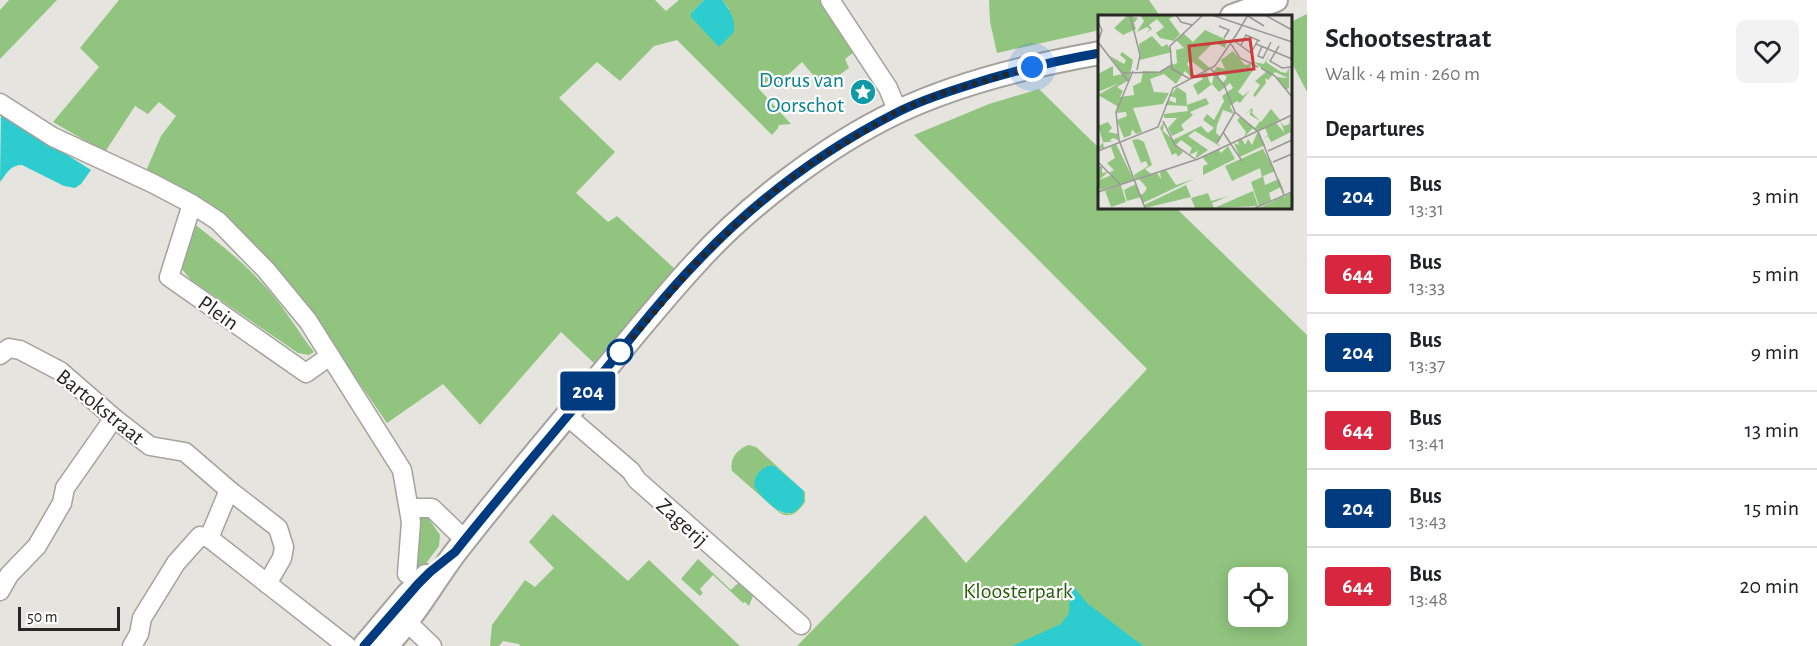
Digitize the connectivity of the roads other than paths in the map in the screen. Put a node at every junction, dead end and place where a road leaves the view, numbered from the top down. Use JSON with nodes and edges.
{"nodes":[{"id":1,"x":830,"y":0,"type":"edge"},
{"id":2,"x":1276,"y":0,"type":"edge"},
{"id":3,"x":1235,"y":15,"type":"edge"},
{"id":4,"x":1098,"y":52,"type":"edge"},
{"id":5,"x":0,"y":103,"type":"edge"},
{"id":6,"x":898,"y":111,"type":"junction"},
{"id":7,"x":192,"y":204,"type":"junction"},
{"id":8,"x":0,"y":355,"type":"edge"},
{"id":9,"x":330,"y":356,"type":"junction"},
{"id":10,"x":567,"y":416,"type":"junction"},
{"id":11,"x":114,"y":418,"type":"junction"},
{"id":12,"x":229,"y":490,"type":"junction"},
{"id":13,"x":410,"y":508,"type":"junction"},
{"id":14,"x":209,"y":537,"type":"junction"},
{"id":15,"x":460,"y":546,"type":"junction"},
{"id":16,"x":267,"y":584,"type":"junction"},
{"id":17,"x":407,"y":585,"type":"junction"},
{"id":18,"x":0,"y":591,"type":"edge"},
{"id":19,"x":407,"y":622,"type":"junction"},
{"id":20,"x":801,"y":625,"type":"dead end"},
{"id":21,"x":132,"y":646,"type":"edge"},
{"id":22,"x":347,"y":646,"type":"edge"},
{"id":23,"x":364,"y":646,"type":"edge"},
{"id":24,"x":387,"y":646,"type":"edge"},
{"id":25,"x":432,"y":646,"type":"edge"}],
"edges":[{"from":1,"to":6,"type":"street"},
{"from":2,"to":3,"type":"main road"},
{"from":4,"to":6,"type":"main road"},
{"from":5,"to":7,"type":"street"},
{"from":6,"to":10,"type":"main road"},
{"from":7,"to":9,"type":"street"},
{"from":7,"to":9,"type":"street","name":"Plein"},
{"from":8,"to":11,"type":"street","name":"Bartokstraat"},
{"from":9,"to":13,"type":"street"},
{"from":10,"to":15,"type":"main road"},
{"from":10,"to":20,"type":"street","name":"Zagerij"},
{"from":11,"to":12,"type":"street","name":"Bartokstraat"},
{"from":11,"to":18,"type":"street"},
{"from":12,"to":14,"type":"street"},
{"from":12,"to":16,"type":"street","name":"Bartokstraat"},
{"from":13,"to":15,"type":"street"},
{"from":13,"to":17,"type":"street"},
{"from":14,"to":16,"type":"street"},
{"from":14,"to":21,"type":"street"},
{"from":15,"to":17,"type":"main road"},
{"from":15,"to":19,"type":"main road"},
{"from":16,"to":22,"type":"street"},
{"from":17,"to":19,"type":"street"},
{"from":17,"to":23,"type":"main road"},
{"from":19,"to":24,"type":"main road"},
{"from":19,"to":25,"type":"street"}]}
